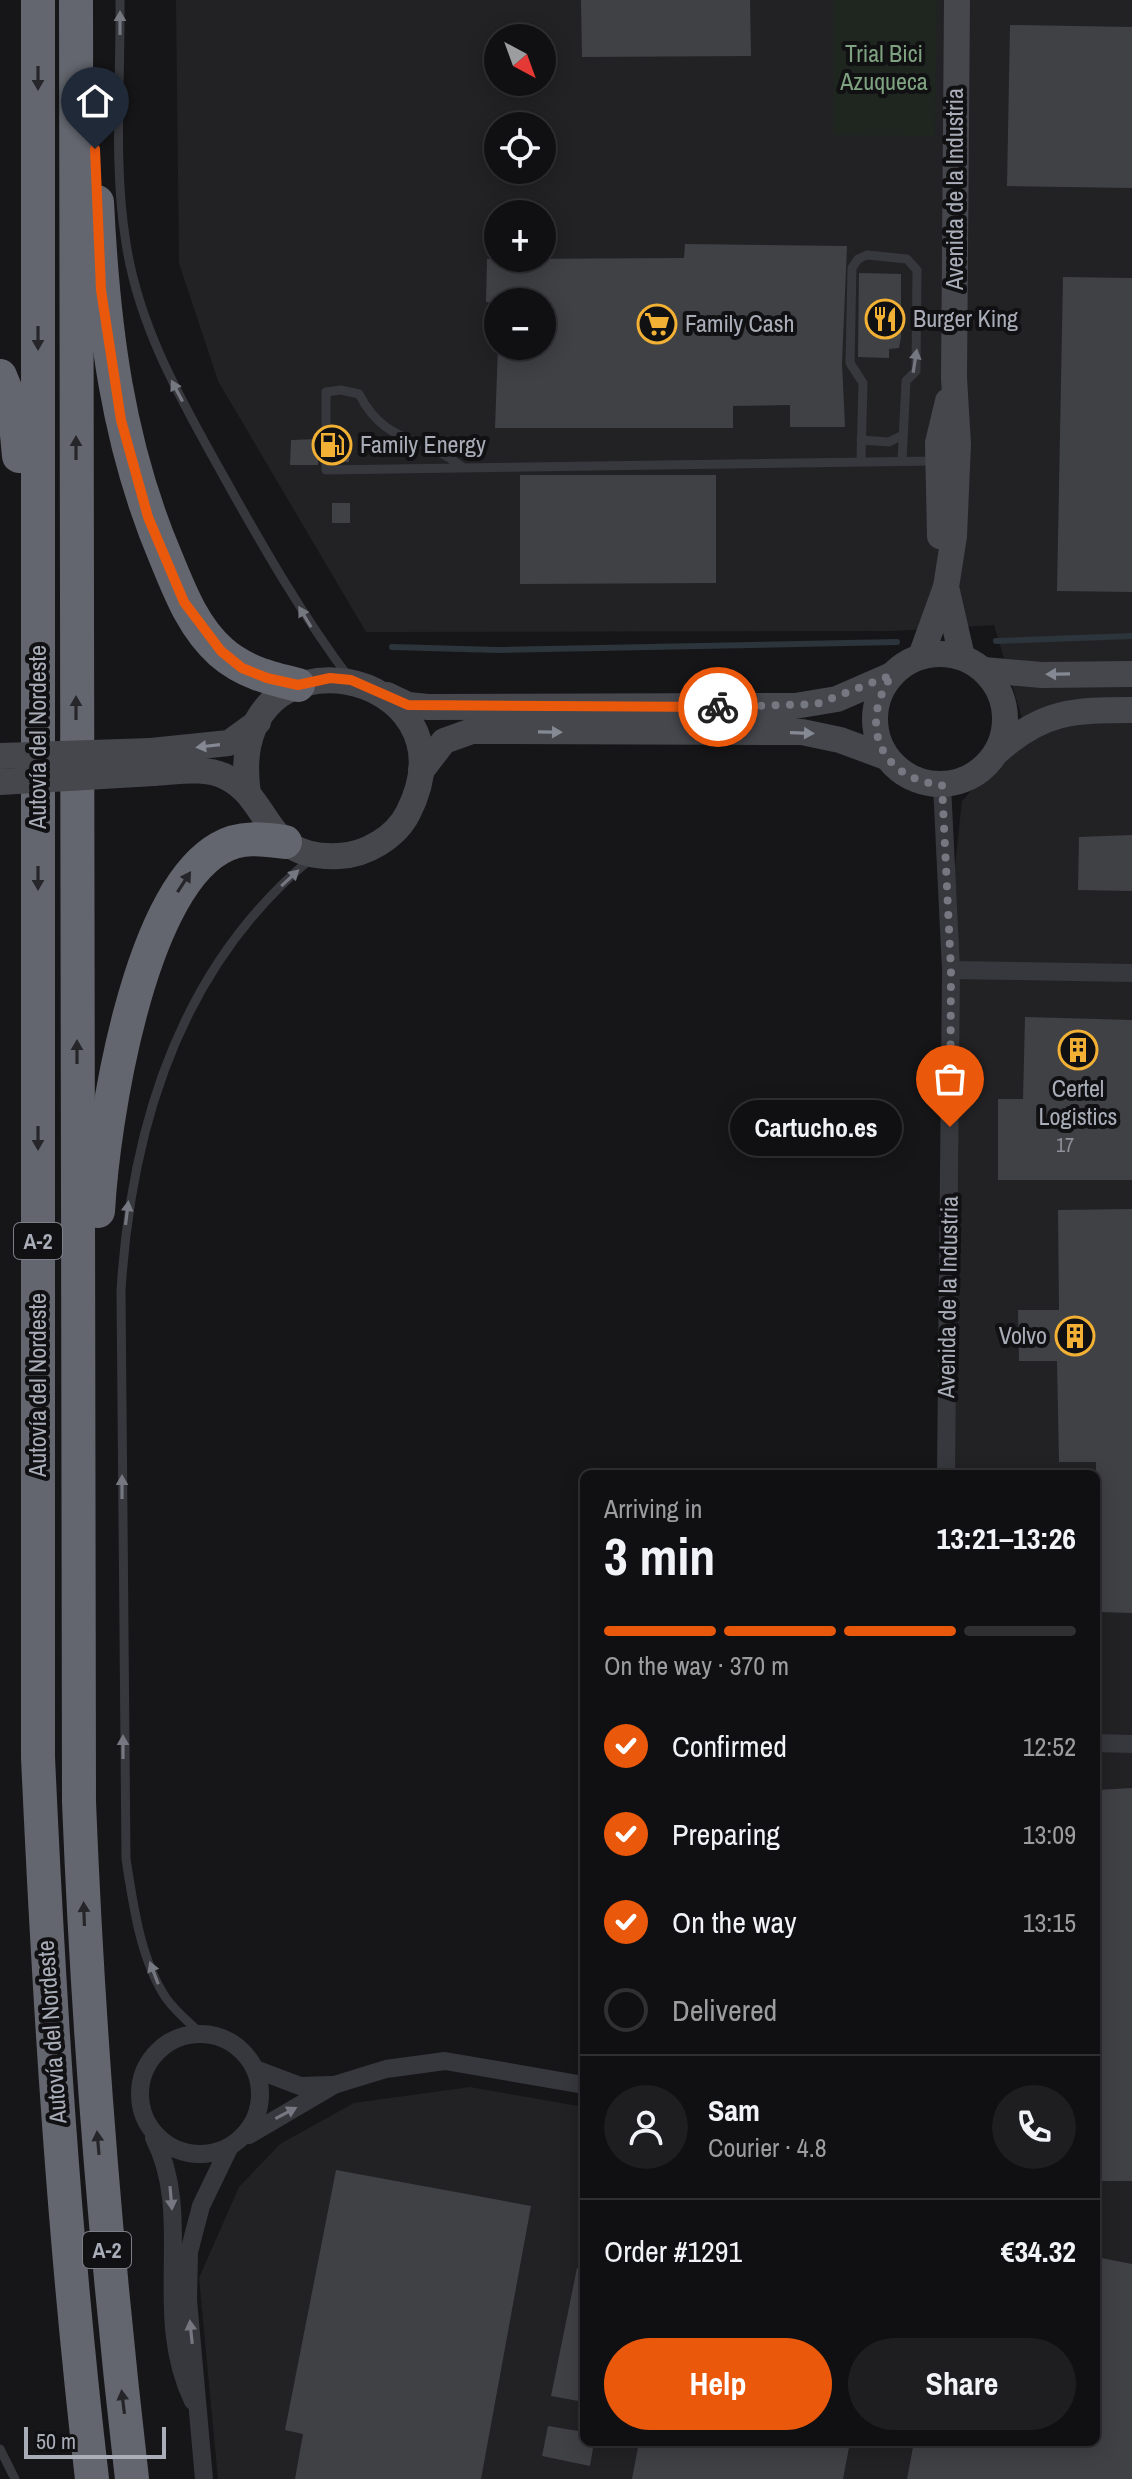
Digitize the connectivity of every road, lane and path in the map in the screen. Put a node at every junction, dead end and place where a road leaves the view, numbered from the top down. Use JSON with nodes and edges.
{"nodes":[{"id":1,"x":38,"y":0,"type":"edge"},
{"id":2,"x":120,"y":0,"type":"edge"},
{"id":3,"x":957,"y":0,"type":"edge"},
{"id":4,"x":76,"y":8,"type":"edge"},
{"id":5,"x":0,"y":376,"type":"edge"},
{"id":6,"x":954,"y":378,"type":"junction"},
{"id":7,"x":903,"y":435,"type":"junction"},
{"id":8,"x":861,"y":440,"type":"junction"},
{"id":9,"x":861,"y":460,"type":"junction"},
{"id":10,"x":902,"y":461,"type":"junction"},
{"id":11,"x":937,"y":461,"type":"junction"},
{"id":12,"x":461,"y":466,"type":"junction"},
{"id":13,"x":954,"y":536,"type":"junction"},
{"id":14,"x":946,"y":575,"type":"junction"},
{"id":15,"x":921,"y":656,"type":"junction"},
{"id":16,"x":973,"y":664,"type":"junction"},
{"id":17,"x":1132,"y":674,"type":"edge"},
{"id":18,"x":892,"y":675,"type":"junction"},
{"id":19,"x":351,"y":680,"type":"junction"},
{"id":20,"x":298,"y":685,"type":"junction"},
{"id":21,"x":38,"y":686,"type":"junction"},
{"id":22,"x":381,"y":692,"type":"junction"},
{"id":23,"x":1132,"y":710,"type":"edge"},
{"id":24,"x":258,"y":722,"type":"junction"},
{"id":25,"x":998,"y":751,"type":"junction"},
{"id":26,"x":0,"y":756,"type":"edge"},
{"id":27,"x":886,"y":757,"type":"junction"},
{"id":28,"x":153,"y":762,"type":"junction"},
{"id":29,"x":421,"y":771,"type":"junction"},
{"id":30,"x":0,"y":782,"type":"edge"},
{"id":31,"x":942,"y":785,"type":"junction"},
{"id":32,"x":248,"y":794,"type":"junction"},
{"id":33,"x":300,"y":849,"type":"junction"},
{"id":34,"x":951,"y":970,"type":"junction"},
{"id":35,"x":1132,"y":973,"type":"edge"},
{"id":36,"x":946,"y":1470,"type":"edge"},
{"id":37,"x":1100,"y":1743,"type":"edge"},
{"id":38,"x":1132,"y":1744,"type":"edge"},
{"id":39,"x":79,"y":1802,"type":"junction"},
{"id":40,"x":201,"y":2034,"type":"junction"},
{"id":41,"x":255,"y":2069,"type":"junction"},
{"id":42,"x":580,"y":2084,"type":"edge"},
{"id":43,"x":334,"y":2085,"type":"junction"},
{"id":44,"x":147,"y":2124,"type":"junction"},
{"id":45,"x":234,"y":2145,"type":"junction"},
{"id":46,"x":198,"y":2410,"type":"junction"},
{"id":47,"x":0,"y":2449,"type":"edge"},
{"id":48,"x":15,"y":2479,"type":"edge"},
{"id":49,"x":92,"y":2479,"type":"edge"},
{"id":50,"x":132,"y":2479,"type":"edge"},
{"id":51,"x":204,"y":2479,"type":"edge"}],
"edges":[{"from":1,"to":21,"type":"highway","name":"Autovía del Nordeste","number":"A-2","one_way":true},
{"from":19,"to":2,"type":"lane","one_way":true},
{"from":3,"to":6,"type":"main road","name":"Avenida de la Industria"},
{"from":4,"to":20,"type":"highway"},
{"from":39,"to":4,"type":"highway","name":"Autovía del Nordeste","number":"A-2","one_way":true},
{"from":5,"to":21,"type":"highway"},
{"from":6,"to":11,"type":"main road","name":"Avenida de la Industria"},
{"from":6,"to":13,"type":"main road","name":"Avenida de la Industria"},
{"from":7,"to":8,"type":"lane"},
{"from":7,"to":8,"type":"lane","one_way":true},
{"from":7,"to":10,"type":"lane"},
{"from":8,"to":9,"type":"lane"},
{"from":9,"to":10,"type":"lane"},
{"from":9,"to":12,"type":"lane"},
{"from":10,"to":11,"type":"lane"},
{"from":11,"to":13,"type":"main road"},
{"from":11,"to":14,"type":"main road","name":"Avenida de la Industria"},
{"from":12,"to":12,"type":"lane"},
{"from":13,"to":14,"type":"main road","name":"Avenida de la Industria"},
{"from":14,"to":15,"type":"main road"},
{"from":14,"to":16,"type":"main road"},
{"from":15,"to":16,"type":"main road"},
{"from":15,"to":18,"type":"main road"},
{"from":17,"to":16,"type":"main road","one_way":true},
{"from":16,"to":25,"type":"main road"},
{"from":18,"to":22,"type":"main road"},
{"from":18,"to":27,"type":"main road"},
{"from":19,"to":20,"type":"main road"},
{"from":19,"to":22,"type":"main road"},
{"from":20,"to":24,"type":"main road"},
{"from":21,"to":49,"type":"highway","name":"Autovía del Nordeste","number":"A-2","one_way":true},
{"from":22,"to":29,"type":"main road"},
{"from":23,"to":25,"type":"main road"},
{"from":24,"to":28,"type":"main road","one_way":true},
{"from":24,"to":32,"type":"main road"},
{"from":25,"to":31,"type":"main road"},
{"from":26,"to":28,"type":"main road","bridge":true},
{"from":29,"to":27,"type":"main road","one_way":true},
{"from":27,"to":31,"type":"main road"},
{"from":28,"to":30,"type":"main road","bridge":true},
{"from":28,"to":32,"type":"main road"},
{"from":29,"to":33,"type":"main road"},
{"from":31,"to":34,"type":"street","name":"Avenida de la Industria"},
{"from":32,"to":33,"type":"main road"},
{"from":39,"to":33,"type":"highway","one_way":true},
{"from":40,"to":33,"type":"lane","one_way":true},
{"from":34,"to":35,"type":"street"},
{"from":34,"to":36,"type":"street","name":"Avenida de la Industria"},
{"from":37,"to":38,"type":"street"},
{"from":50,"to":39,"type":"highway","name":"Autovía del Nordeste","number":"A-2","one_way":true},
{"from":40,"to":41,"type":"street"},
{"from":40,"to":44,"type":"street"},
{"from":41,"to":43,"type":"street"},
{"from":41,"to":45,"type":"street"},
{"from":42,"to":43,"type":"street"},
{"from":45,"to":43,"type":"street","one_way":true},
{"from":44,"to":45,"type":"street"},
{"from":44,"to":46,"type":"street","one_way":true},
{"from":46,"to":45,"type":"street","one_way":true},
{"from":46,"to":51,"type":"street"},
{"from":47,"to":48,"type":"lane"}]}
